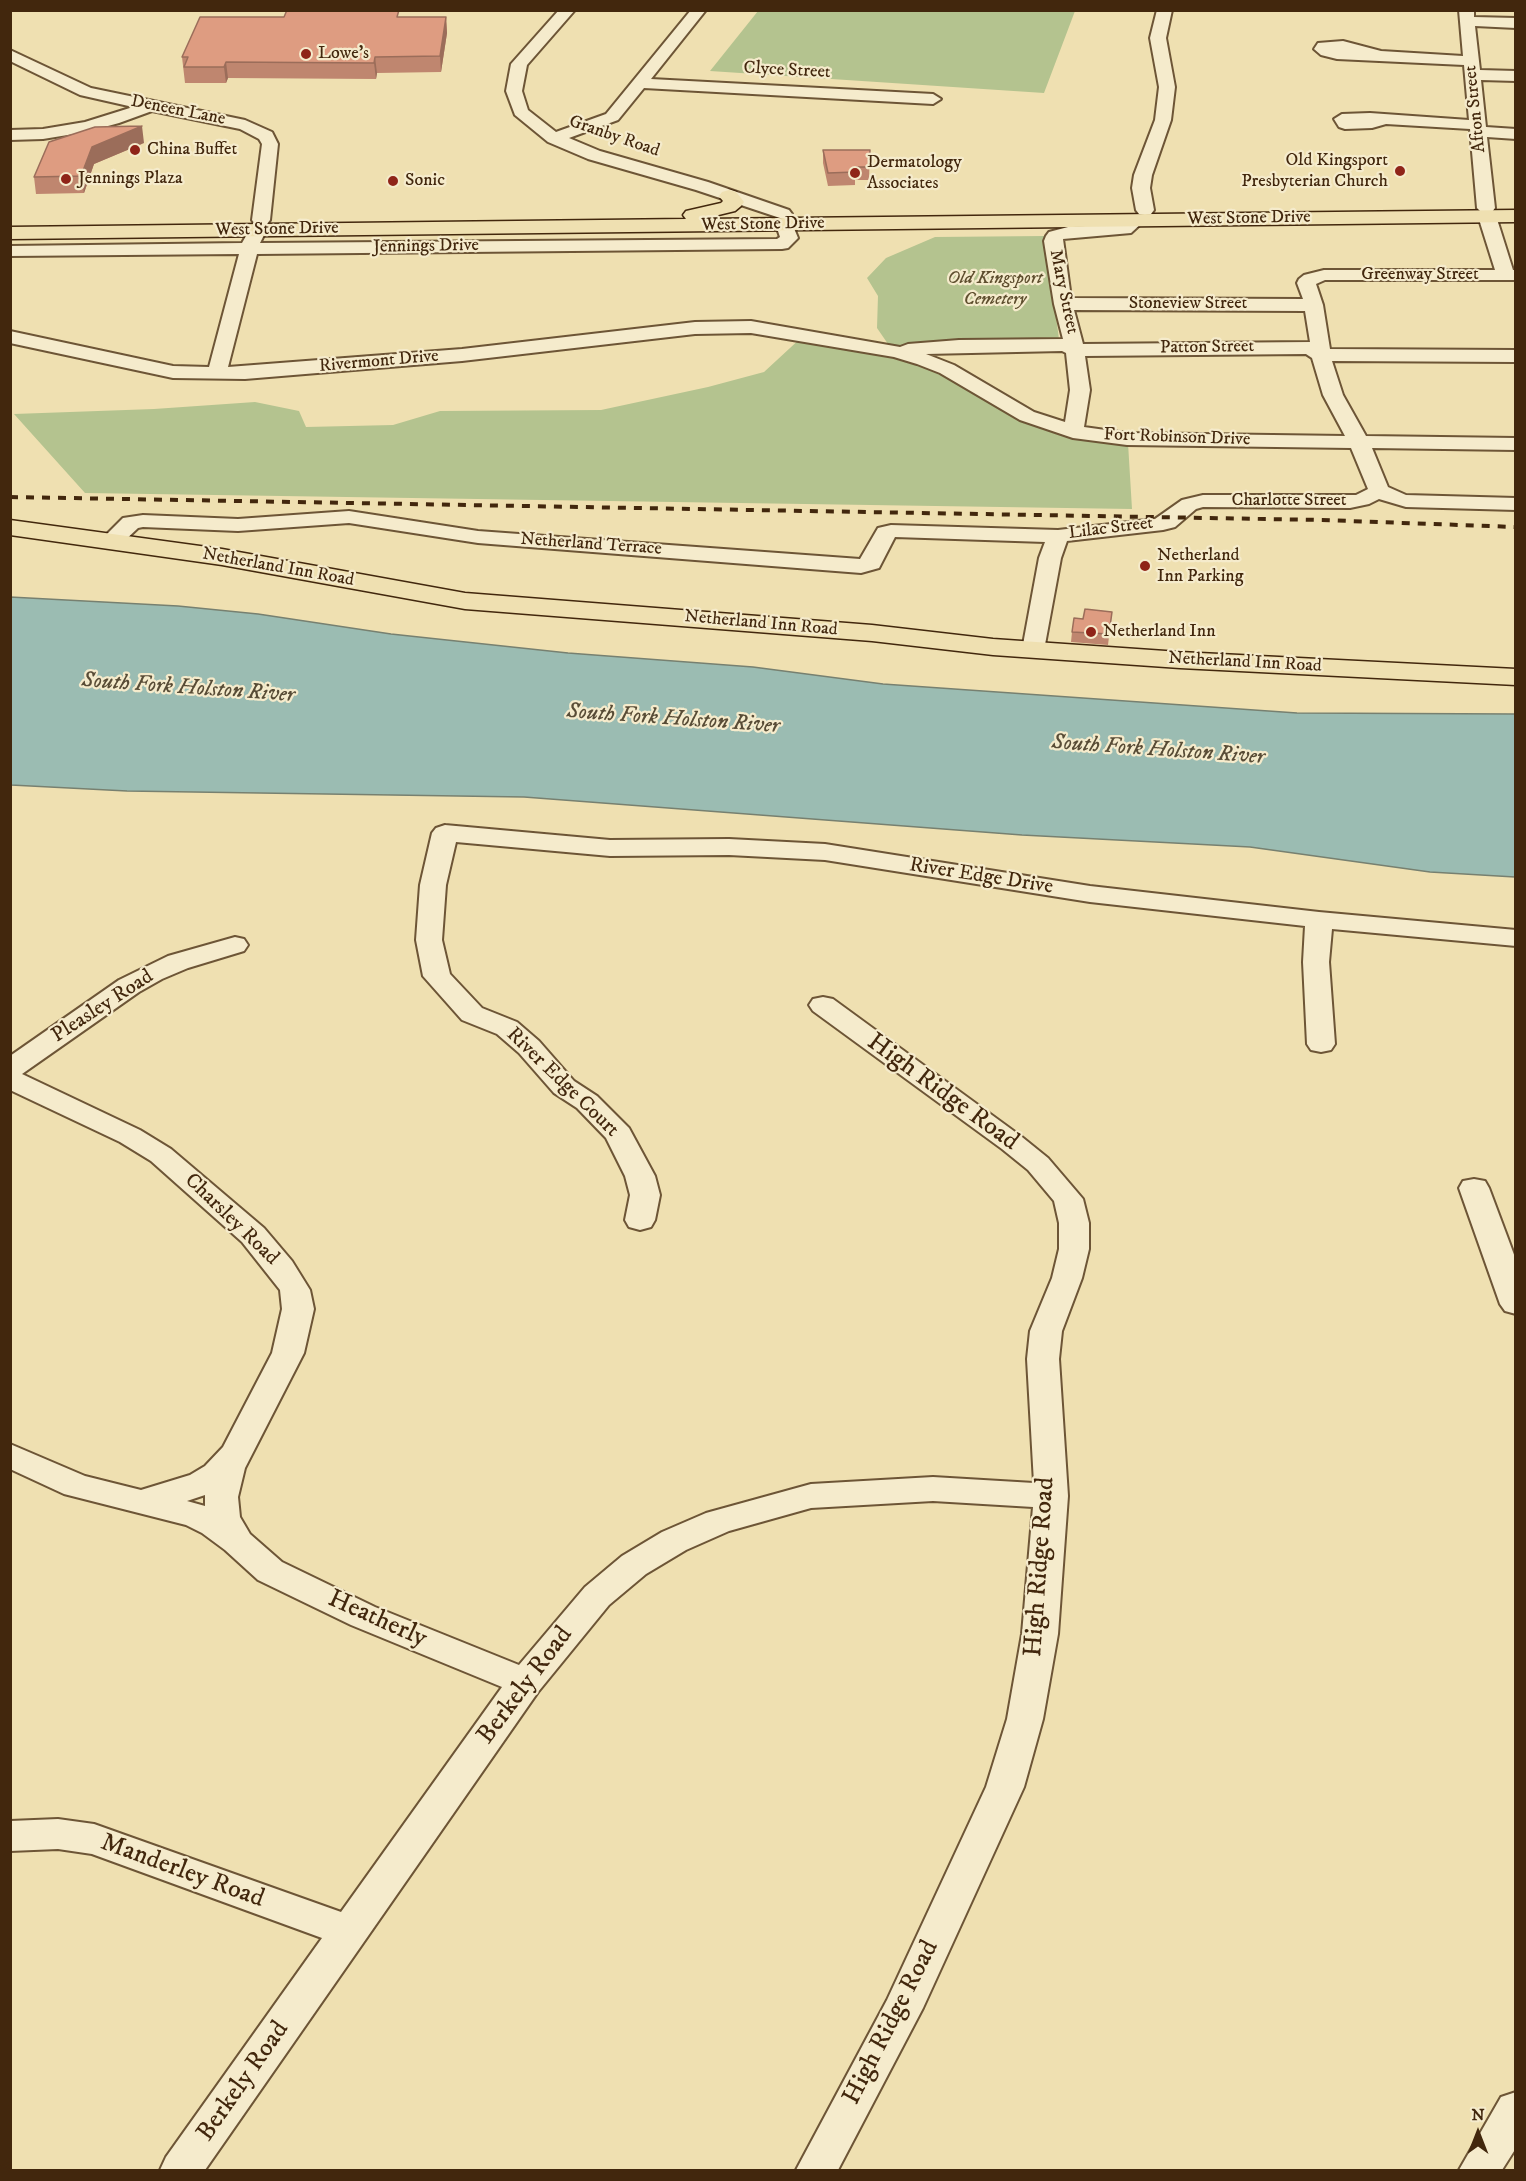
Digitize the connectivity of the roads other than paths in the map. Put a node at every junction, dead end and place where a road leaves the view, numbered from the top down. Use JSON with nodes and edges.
{"nodes":[{"id":1,"x":568,"y":10,"type":"edge"},
{"id":2,"x":699,"y":10,"type":"edge"},
{"id":3,"x":1165,"y":10,"type":"edge"},
{"id":4,"x":1467,"y":16,"type":"edge"},
{"id":5,"x":1515,"y":23,"type":"edge"},
{"id":6,"x":10,"y":55,"type":"edge"},
{"id":7,"x":1377,"y":55,"type":"dead end"},
{"id":8,"x":1472,"y":68,"type":"junction"},
{"id":9,"x":1515,"y":76,"type":"edge"},
{"id":10,"x":639,"y":83,"type":"junction"},
{"id":11,"x":933,"y":99,"type":"dead end"},
{"id":12,"x":149,"y":106,"type":"junction"},
{"id":13,"x":1385,"y":119,"type":"dead end"},
{"id":14,"x":1478,"y":128,"type":"junction"},
{"id":15,"x":1515,"y":134,"type":"edge"},
{"id":16,"x":10,"y":135,"type":"edge"},
{"id":17,"x":554,"y":138,"type":"junction"},
{"id":18,"x":729,"y":196,"type":"junction"},
{"id":19,"x":1515,"y":207,"type":"edge"},
{"id":20,"x":1341,"y":208,"type":"junction"},
{"id":21,"x":1486,"y":212,"type":"junction"},
{"id":22,"x":693,"y":215,"type":"junction"},
{"id":23,"x":1140,"y":215,"type":"junction"},
{"id":24,"x":1515,"y":216,"type":"edge"},
{"id":25,"x":1368,"y":218,"type":"junction"},
{"id":26,"x":784,"y":219,"type":"junction"},
{"id":27,"x":10,"y":222,"type":"edge"},
{"id":28,"x":10,"y":233,"type":"edge"},
{"id":29,"x":256,"y":233,"type":"junction"},
{"id":30,"x":10,"y":251,"type":"edge"},
{"id":31,"x":1510,"y":275,"type":"edge"},
{"id":32,"x":1063,"y":304,"type":"junction"},
{"id":33,"x":1314,"y":305,"type":"junction"},
{"id":34,"x":751,"y":327,"type":"joint"},
{"id":35,"x":10,"y":337,"type":"edge"},
{"id":36,"x":1076,"y":350,"type":"junction"},
{"id":37,"x":897,"y":352,"type":"junction"},
{"id":38,"x":1321,"y":355,"type":"junction"},
{"id":39,"x":1515,"y":356,"type":"edge"},
{"id":40,"x":217,"y":373,"type":"junction"},
{"id":41,"x":1073,"y":432,"type":"junction"},
{"id":42,"x":1360,"y":444,"type":"junction"},
{"id":43,"x":1515,"y":444,"type":"edge"},
{"id":44,"x":1379,"y":491,"type":"junction"},
{"id":45,"x":1203,"y":501,"type":"joint"},
{"id":46,"x":1515,"y":504,"type":"edge"},
{"id":47,"x":10,"y":527,"type":"edge"},
{"id":48,"x":1058,"y":536,"type":"junction"},
{"id":49,"x":112,"y":540,"type":"junction"},
{"id":50,"x":1033,"y":650,"type":"junction"},
{"id":51,"x":1515,"y":677,"type":"edge"},
{"id":52,"x":445,"y":833,"type":"joint"},
{"id":53,"x":1319,"y":920,"type":"junction"},
{"id":54,"x":1515,"y":938,"type":"edge"},
{"id":55,"x":235,"y":945,"type":"dead end"},
{"id":56,"x":823,"y":1005,"type":"dead end"},
{"id":57,"x":1321,"y":1044,"type":"dead end"},
{"id":58,"x":10,"y":1069,"type":"edge"},
{"id":59,"x":10,"y":1079,"type":"edge"},
{"id":60,"x":1474,"y":1188,"type":"dead end"},
{"id":61,"x":640,"y":1220,"type":"dead end"},
{"id":62,"x":1515,"y":1304,"type":"edge"},
{"id":63,"x":240,"y":1445,"type":"junction"},
{"id":64,"x":10,"y":1455,"type":"edge"},
{"id":65,"x":1051,"y":1496,"type":"junction"},
{"id":66,"x":139,"y":1501,"type":"junction"},
{"id":67,"x":238,"y":1543,"type":"junction"},
{"id":68,"x":525,"y":1682,"type":"junction"},
{"id":69,"x":10,"y":1836,"type":"edge"},
{"id":70,"x":350,"y":1932,"type":"junction"},
{"id":71,"x":1515,"y":2110,"type":"edge"},
{"id":72,"x":1485,"y":2168,"type":"edge"},
{"id":73,"x":181,"y":2170,"type":"edge"},
{"id":74,"x":817,"y":2170,"type":"edge"}],
"edges":[{"from":1,"to":17,"type":"street","name":"Granby Road"},
{"from":2,"to":10,"type":"street"},
{"from":3,"to":23,"type":"street"},
{"from":4,"to":5,"type":"street"},
{"from":4,"to":8,"type":"street","name":"Afton Street"},
{"from":6,"to":12,"type":"street","name":"Deneen Lane"},
{"from":7,"to":8,"type":"street"},
{"from":8,"to":9,"type":"street"},
{"from":8,"to":14,"type":"street","name":"Afton Street"},
{"from":10,"to":11,"type":"street","name":"Clyce Street"},
{"from":10,"to":17,"type":"street"},
{"from":12,"to":16,"type":"street"},
{"from":12,"to":29,"type":"street","name":"Deneen Lane"},
{"from":13,"to":14,"type":"street"},
{"from":14,"to":15,"type":"street"},
{"from":14,"to":21,"type":"street","name":"Afton Street"},
{"from":17,"to":18,"type":"street","name":"Granby Road"},
{"from":18,"to":22,"type":"main road"},
{"from":18,"to":26,"type":"street","name":"Granby Road"},
{"from":19,"to":21,"type":"main road","name":"West Stone Drive"},
{"from":20,"to":21,"type":"main road","name":"West Stone Drive"},
{"from":20,"to":23,"type":"main road","name":"West Stone Drive"},
{"from":20,"to":25,"type":"main road"},
{"from":21,"to":24,"type":"main road","name":"West Stone Drive"},
{"from":21,"to":25,"type":"main road","name":"West Stone Drive"},
{"from":21,"to":31,"type":"street","name":"Afton Street"},
{"from":22,"to":26,"type":"main road","name":"West Stone Drive"},
{"from":22,"to":29,"type":"main road","name":"West Stone Drive"},
{"from":23,"to":25,"type":"main road","name":"West Stone Drive"},
{"from":23,"to":26,"type":"main road","name":"West Stone Drive"},
{"from":23,"to":32,"type":"street","name":"Mary Street"},
{"from":26,"to":29,"type":"main road","name":"West Stone Drive"},
{"from":27,"to":29,"type":"main road","name":"West Stone Drive"},
{"from":28,"to":29,"type":"main road","name":"West Stone Drive"},
{"from":29,"to":30,"type":"street"},
{"from":29,"to":40,"type":"street","name":"Deneen Lane"},
{"from":31,"to":33,"type":"street","name":"Greenway Street"},
{"from":32,"to":33,"type":"street","name":"Stoneview Street"},
{"from":32,"to":36,"type":"street","name":"Mary Street"},
{"from":33,"to":38,"type":"street"},
{"from":34,"to":37,"type":"street","name":"Fort Robinson Drive"},
{"from":34,"to":40,"type":"street","name":"Rivermont Drive"},
{"from":35,"to":40,"type":"street","name":"Rivermont Drive"},
{"from":36,"to":37,"type":"street","name":"Patton Street"},
{"from":36,"to":38,"type":"street","name":"Patton Street"},
{"from":36,"to":41,"type":"street","name":"Mary Street"},
{"from":37,"to":41,"type":"street","name":"Fort Robinson Drive"},
{"from":38,"to":39,"type":"street","name":"Patton Street"},
{"from":38,"to":42,"type":"street"},
{"from":41,"to":42,"type":"street","name":"Fort Robinson Drive"},
{"from":42,"to":43,"type":"street","name":"Fort Robinson Drive"},
{"from":42,"to":44,"type":"street"},
{"from":44,"to":45,"type":"street","name":"Charlotte Street"},
{"from":44,"to":46,"type":"street"},
{"from":45,"to":48,"type":"street","name":"Lilac Street"},
{"from":47,"to":49,"type":"main road","name":"Netherland Inn Road"},
{"from":48,"to":49,"type":"street","name":"Netherland Terrace"},
{"from":48,"to":50,"type":"street","name":"Lilac Street"},
{"from":49,"to":50,"type":"main road","name":"Netherland Inn Road"},
{"from":50,"to":51,"type":"main road","name":"Netherland Inn Road"},
{"from":52,"to":53,"type":"street","name":"River Edge Drive"},
{"from":52,"to":61,"type":"street","name":"River Edge Court"},
{"from":53,"to":54,"type":"street","name":"River Edge Drive"},
{"from":53,"to":57,"type":"street"},
{"from":55,"to":58,"type":"street","name":"Pleasley Road"},
{"from":56,"to":65,"type":"street","name":"High Ridge Road"},
{"from":59,"to":63,"type":"street","name":"Charsley Road"},
{"from":60,"to":62,"type":"street"},
{"from":63,"to":66,"type":"street"},
{"from":63,"to":67,"type":"street","name":"Heatherly"},
{"from":64,"to":66,"type":"street","name":"Heatherly"},
{"from":65,"to":68,"type":"street","name":"Berkely Road"},
{"from":65,"to":74,"type":"street","name":"High Ridge Road"},
{"from":66,"to":67,"type":"street","name":"Heatherly"},
{"from":67,"to":68,"type":"street","name":"Heatherly"},
{"from":68,"to":70,"type":"street","name":"Berkely Road"},
{"from":69,"to":70,"type":"street","name":"Manderley Road"},
{"from":70,"to":73,"type":"street","name":"Berkely Road"},
{"from":71,"to":72,"type":"street"}]}
